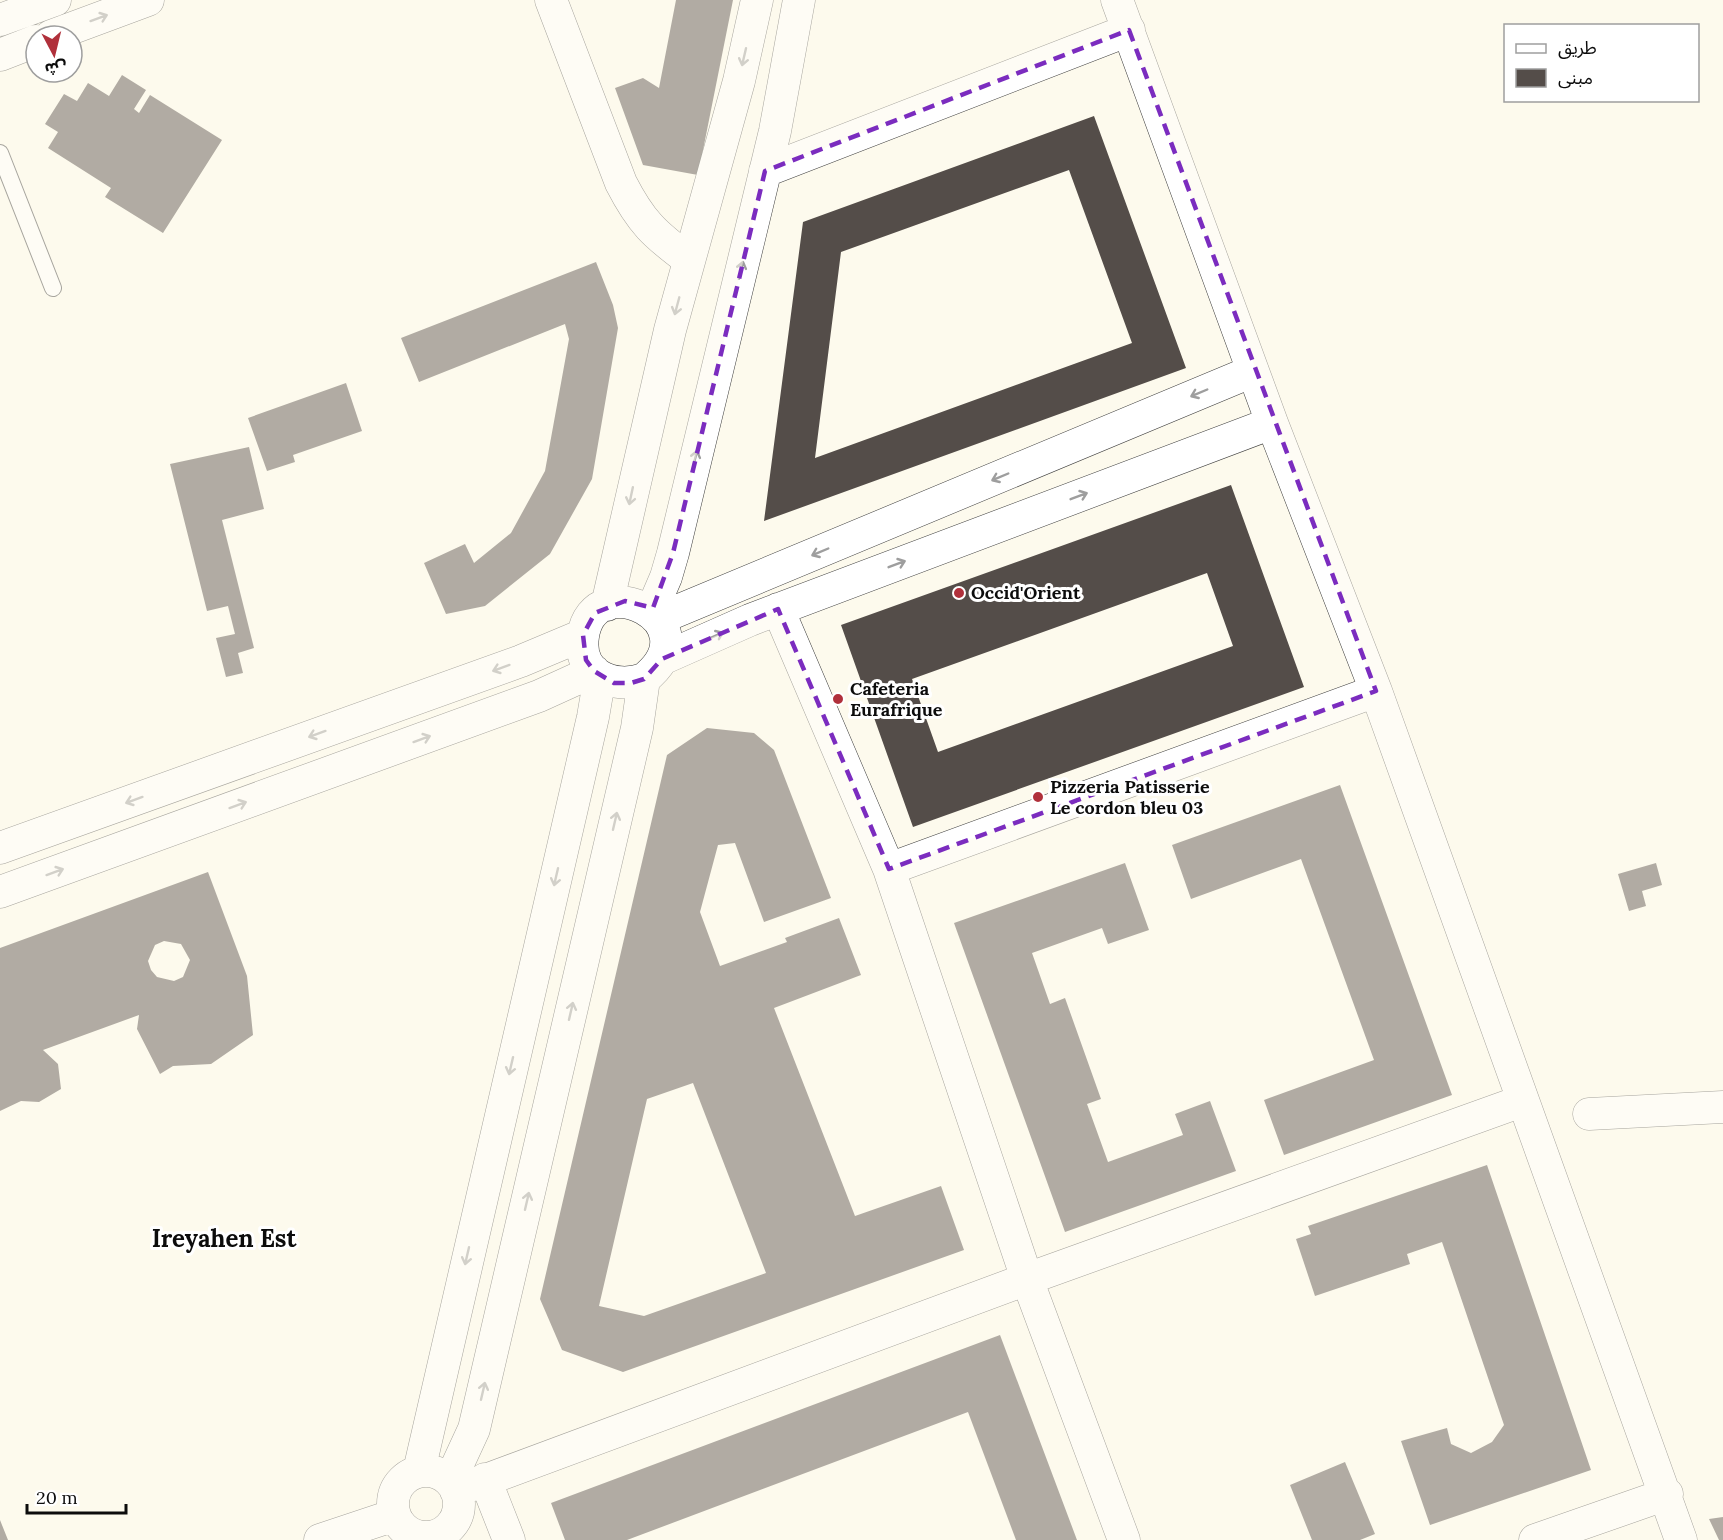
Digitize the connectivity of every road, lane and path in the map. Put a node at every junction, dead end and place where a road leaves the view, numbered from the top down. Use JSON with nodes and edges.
{"nodes":[{"id":1,"x":55,"y":0,"type":"edge"},
{"id":2,"x":148,"y":0,"type":"edge"},
{"id":3,"x":551,"y":0,"type":"edge"},
{"id":4,"x":757,"y":0,"type":"edge"},
{"id":5,"x":799,"y":0,"type":"edge"},
{"id":6,"x":1117,"y":0,"type":"edge"},
{"id":7,"x":0,"y":21,"type":"edge"},
{"id":8,"x":83,"y":24,"type":"edge"},
{"id":9,"x":1130,"y":30,"type":"junction"},
{"id":10,"x":24,"y":46,"type":"edge"},
{"id":11,"x":0,"y":55,"type":"edge"},
{"id":12,"x":0,"y":153,"type":"edge"},
{"id":13,"x":765,"y":171,"type":"junction"},
{"id":14,"x":689,"y":260,"type":"junction"},
{"id":15,"x":53,"y":288,"type":"dead end"},
{"id":16,"x":1253,"y":371,"type":"junction"},
{"id":17,"x":1272,"y":423,"type":"junction"},
{"id":18,"x":607,"y":605,"type":"junction"},
{"id":19,"x":778,"y":609,"type":"junction"},
{"id":20,"x":655,"y":616,"type":"junction"},
{"id":21,"x":583,"y":635,"type":"junction"},
{"id":22,"x":653,"y":669,"type":"junction"},
{"id":23,"x":597,"y":674,"type":"junction"},
{"id":24,"x":1376,"y":691,"type":"junction"},
{"id":25,"x":0,"y":848,"type":"edge"},
{"id":26,"x":889,"y":869,"type":"junction"},
{"id":27,"x":0,"y":892,"type":"edge"},
{"id":28,"x":1522,"y":1101,"type":"junction"},
{"id":29,"x":1723,"y":1107,"type":"edge"},
{"id":30,"x":1589,"y":1114,"type":"dead end"},
{"id":31,"x":1027,"y":1280,"type":"junction"},
{"id":32,"x":419,"y":1471,"type":"junction"},
{"id":33,"x":486,"y":1479,"type":"junction"},
{"id":34,"x":453,"y":1486,"type":"junction"},
{"id":35,"x":1667,"y":1494,"type":"junction"},
{"id":36,"x":416,"y":1532,"type":"edge"},
{"id":37,"x":320,"y":1540,"type":"edge"},
{"id":38,"x":509,"y":1540,"type":"edge"},
{"id":39,"x":1124,"y":1540,"type":"edge"},
{"id":40,"x":1535,"y":1540,"type":"edge"},
{"id":41,"x":1681,"y":1540,"type":"edge"}],
"edges":[{"from":1,"to":7,"type":"street"},
{"from":8,"to":2,"type":"street","one_way":true},
{"from":3,"to":14,"type":"street"},
{"from":4,"to":14,"type":"street","one_way":true},
{"from":5,"to":13,"type":"street"},
{"from":6,"to":9,"type":"street"},
{"from":9,"to":13,"type":"street"},
{"from":9,"to":16,"type":"street"},
{"from":10,"to":11,"type":"street"},
{"from":12,"to":15,"type":"lane"},
{"from":20,"to":13,"type":"street","one_way":true},
{"from":14,"to":18,"type":"street","one_way":true},
{"from":16,"to":17,"type":"street"},
{"from":16,"to":20,"type":"street","one_way":true},
{"from":19,"to":17,"type":"street","one_way":true},
{"from":17,"to":24,"type":"street"},
{"from":18,"to":20,"type":"street"},
{"from":18,"to":21,"type":"street"},
{"from":22,"to":19,"type":"street","one_way":true},
{"from":19,"to":26,"type":"street"},
{"from":20,"to":22,"type":"street"},
{"from":21,"to":23,"type":"street"},
{"from":21,"to":25,"type":"street","one_way":true},
{"from":22,"to":23,"type":"street"},
{"from":34,"to":22,"type":"street","one_way":true},
{"from":27,"to":23,"type":"street","one_way":true},
{"from":23,"to":32,"type":"street","one_way":true},
{"from":24,"to":26,"type":"street"},
{"from":24,"to":28,"type":"street"},
{"from":26,"to":31,"type":"street"},
{"from":28,"to":31,"type":"street"},
{"from":28,"to":35,"type":"street"},
{"from":29,"to":30,"type":"street"},
{"from":31,"to":33,"type":"street"},
{"from":31,"to":39,"type":"street"},
{"from":32,"to":34,"type":"street"},
{"from":32,"to":36,"type":"street"},
{"from":33,"to":34,"type":"street"},
{"from":33,"to":38,"type":"street"},
{"from":34,"to":36,"type":"street"},
{"from":35,"to":40,"type":"street"},
{"from":35,"to":41,"type":"street"},
{"from":36,"to":37,"type":"street"}]}
